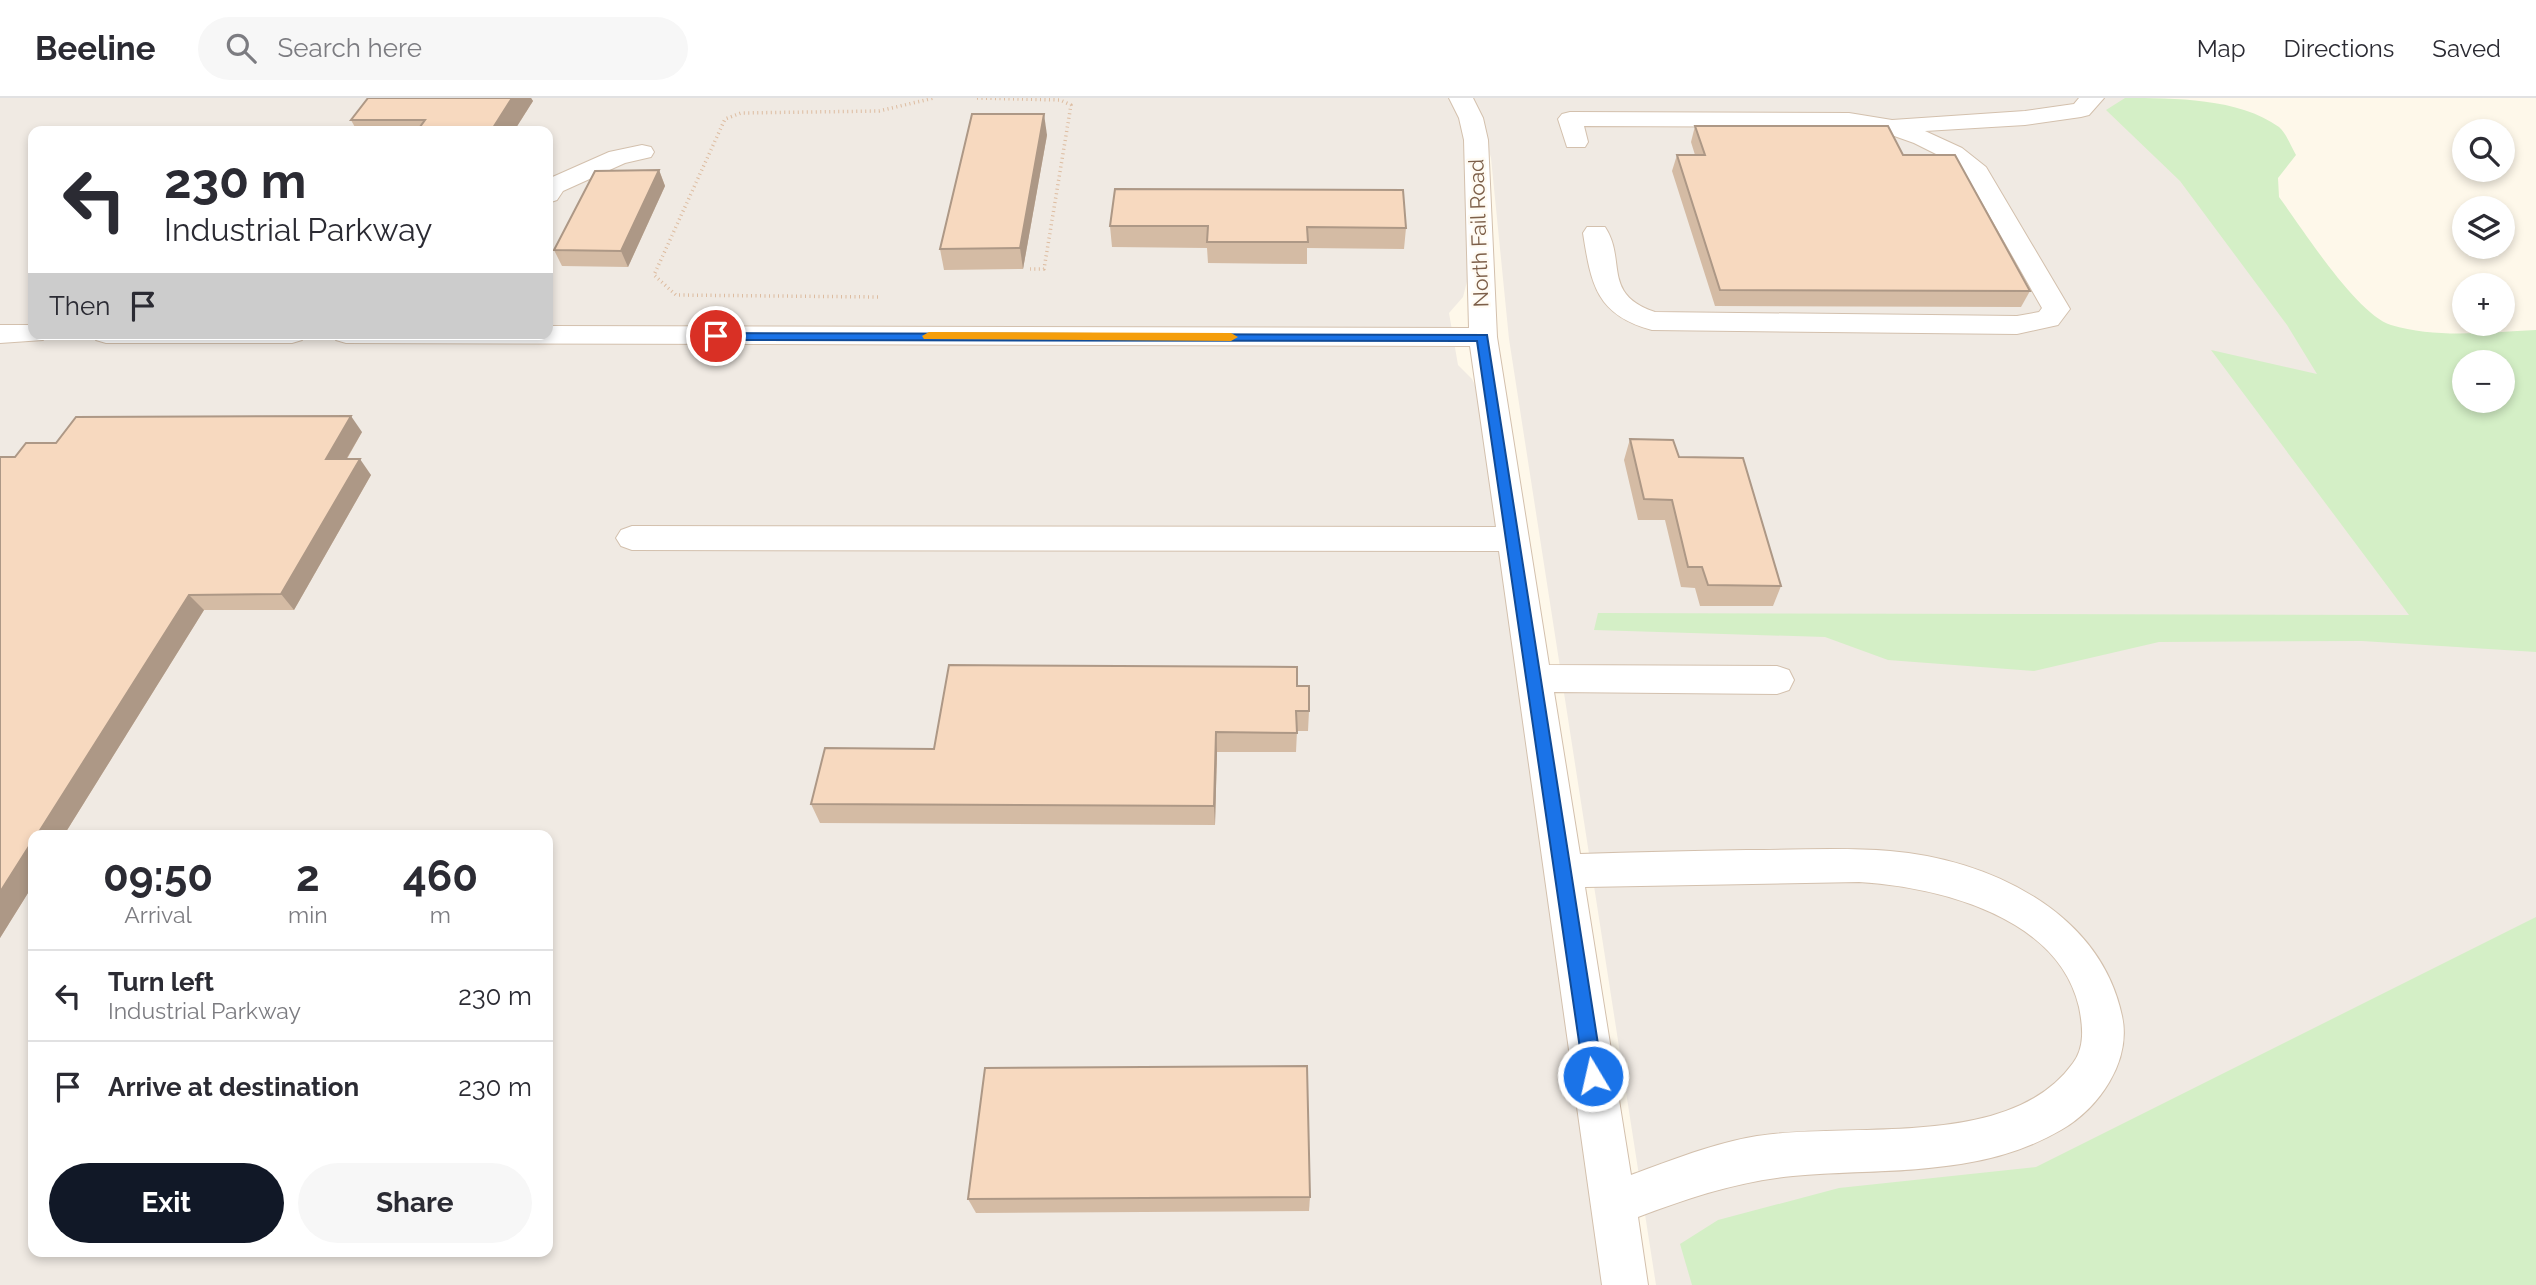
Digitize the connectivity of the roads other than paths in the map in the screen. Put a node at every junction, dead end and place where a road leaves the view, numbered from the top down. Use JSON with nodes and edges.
{"nodes":[{"id":1,"x":1461,"y":98,"type":"edge"},
{"id":2,"x":2092,"y":98,"type":"edge"},
{"id":3,"x":1887,"y":126,"type":"junction"},
{"id":4,"x":1576,"y":142,"type":"dead end"},
{"id":5,"x":642,"y":152,"type":"dead end"},
{"id":6,"x":553,"y":187,"type":"edge"},
{"id":7,"x":1596,"y":233,"type":"dead end"},
{"id":8,"x":0,"y":334,"type":"edge"},
{"id":9,"x":28,"y":334,"type":"edge"},
{"id":10,"x":553,"y":335,"type":"edge"},
{"id":11,"x":1482,"y":337,"type":"junction"},
{"id":12,"x":632,"y":538,"type":"dead end"},
{"id":13,"x":1513,"y":540,"type":"junction"},
{"id":14,"x":1534,"y":678,"type":"junction"},
{"id":15,"x":1777,"y":680,"type":"dead end"},
{"id":16,"x":1563,"y":871,"type":"junction"},
{"id":17,"x":1613,"y":1203,"type":"junction"},
{"id":18,"x":1625,"y":1285,"type":"edge"}],
"edges":[{"from":1,"to":11,"type":"street","name":"North Fail Road"},
{"from":2,"to":3,"type":"street"},
{"from":3,"to":4,"type":"street"},
{"from":3,"to":7,"type":"street"},
{"from":5,"to":6,"type":"street"},
{"from":8,"to":9,"type":"street"},
{"from":10,"to":11,"type":"street"},
{"from":11,"to":13,"type":"street","name":"North Fail Road"},
{"from":12,"to":13,"type":"street"},
{"from":13,"to":14,"type":"street","name":"North Fail Road"},
{"from":14,"to":15,"type":"street"},
{"from":14,"to":16,"type":"street","name":"North Fail Road"},
{"from":16,"to":17,"type":"street","name":"North Fail Road"},
{"from":16,"to":17,"type":"street"},
{"from":17,"to":18,"type":"street","name":"North Fail Road"}]}
